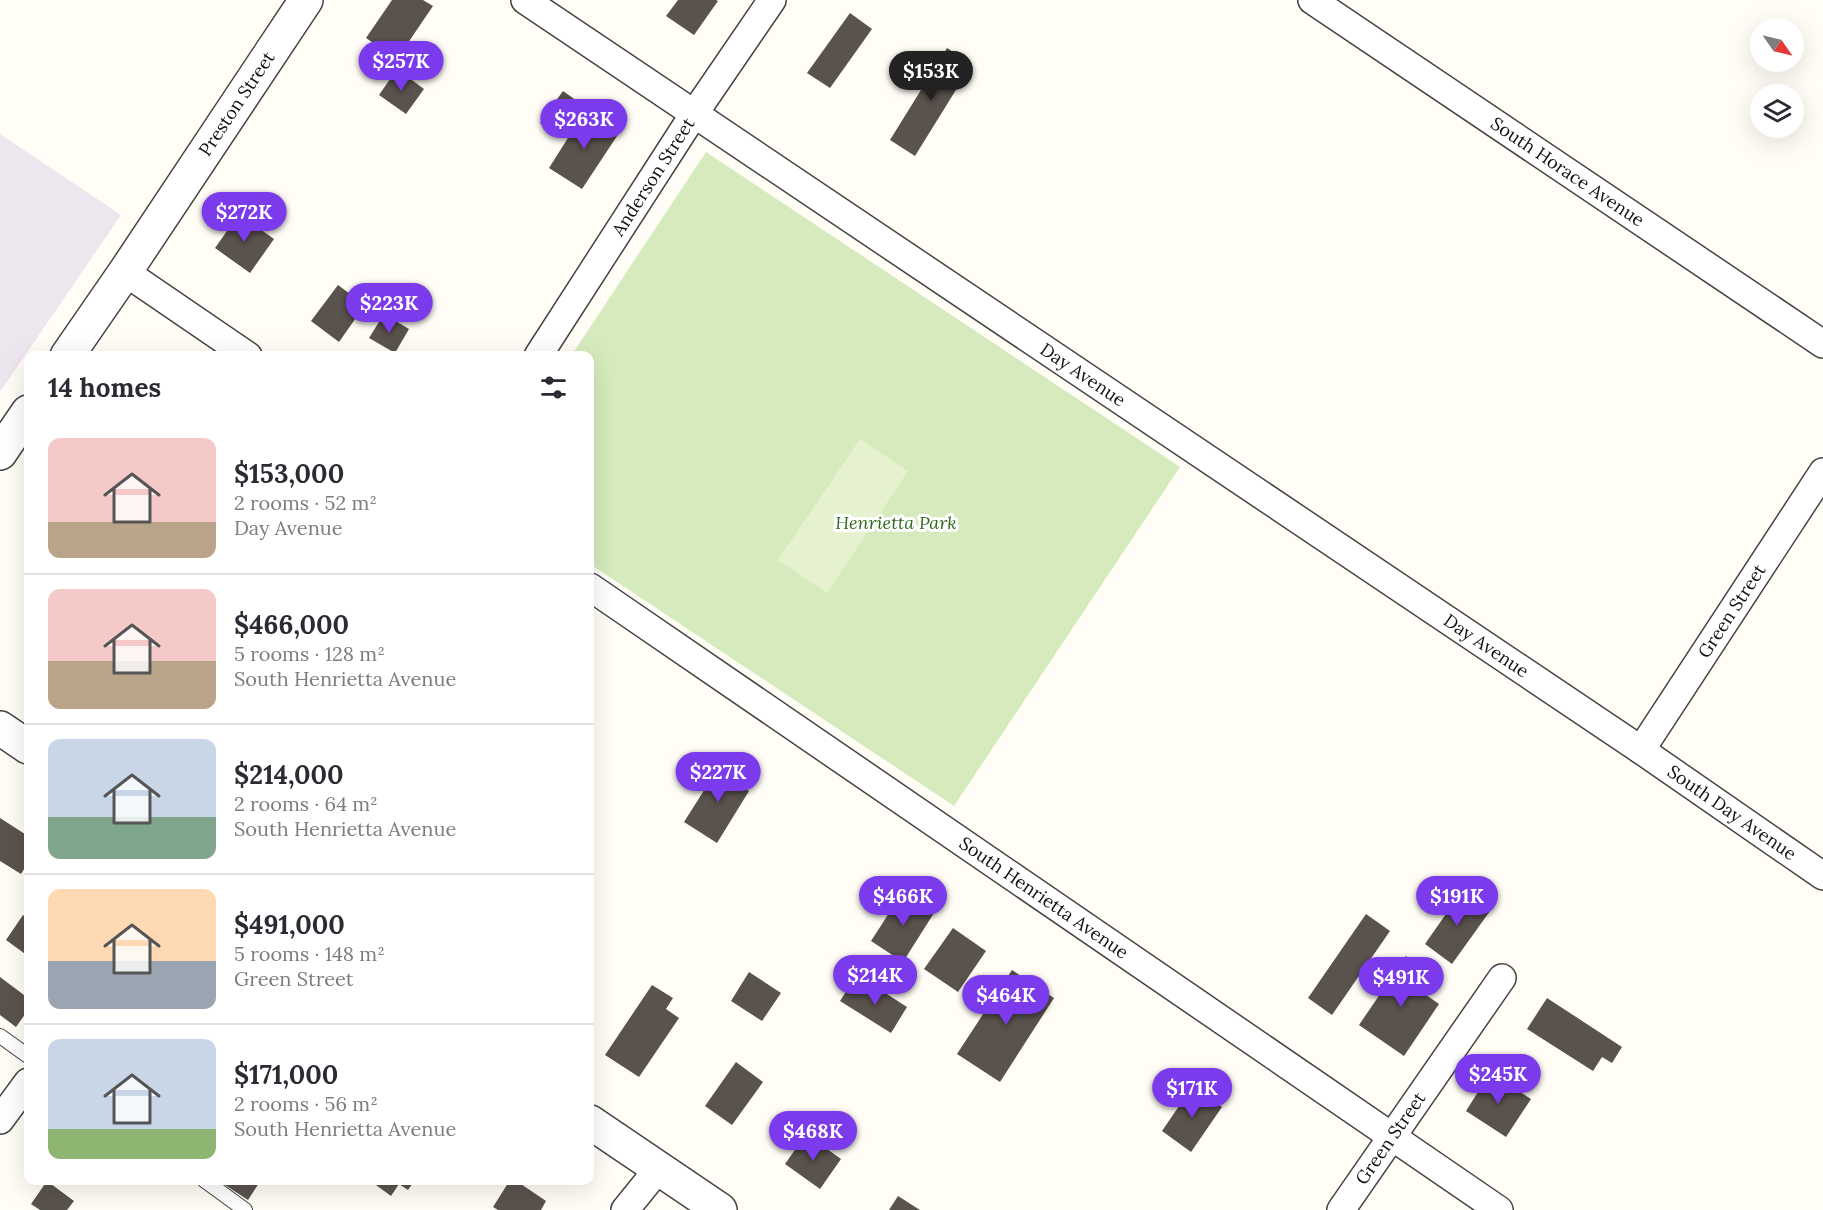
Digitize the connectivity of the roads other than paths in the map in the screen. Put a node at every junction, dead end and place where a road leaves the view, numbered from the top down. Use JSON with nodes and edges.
{"nodes":[{"id":1,"x":306,"y":0,"type":"edge"},
{"id":2,"x":525,"y":0,"type":"edge"},
{"id":3,"x":772,"y":0,"type":"edge"},
{"id":4,"x":1312,"y":0,"type":"edge"},
{"id":5,"x":694,"y":114,"type":"junction"},
{"id":6,"x":125,"y":272,"type":"junction"},
{"id":7,"x":1823,"y":344,"type":"edge"},
{"id":8,"x":70,"y":351,"type":"edge"},
{"id":9,"x":242,"y":351,"type":"edge"},
{"id":10,"x":541,"y":351,"type":"edge"},
{"id":11,"x":24,"y":418,"type":"edge"},
{"id":12,"x":0,"y":453,"type":"edge"},
{"id":13,"x":1823,"y":472,"type":"edge"},
{"id":14,"x":594,"y":590,"type":"edge"},
{"id":15,"x":0,"y":728,"type":"edge"},
{"id":16,"x":24,"y":744,"type":"edge"},
{"id":17,"x":1641,"y":750,"type":"junction"},
{"id":18,"x":1823,"y":876,"type":"edge"},
{"id":19,"x":1502,"y":978,"type":"dead end"},
{"id":20,"x":0,"y":1036,"type":"edge"},
{"id":21,"x":24,"y":1053,"type":"edge"},
{"id":22,"x":24,"y":1087,"type":"edge"},
{"id":23,"x":0,"y":1120,"type":"edge"},
{"id":24,"x":594,"y":1125,"type":"edge"},
{"id":25,"x":1392,"y":1137,"type":"junction"},
{"id":26,"x":659,"y":1168,"type":"junction"},
{"id":27,"x":211,"y":1185,"type":"edge"},
{"id":28,"x":245,"y":1210,"type":"edge"},
{"id":29,"x":626,"y":1210,"type":"edge"},
{"id":30,"x":720,"y":1210,"type":"edge"},
{"id":31,"x":1341,"y":1210,"type":"edge"},
{"id":32,"x":1499,"y":1210,"type":"edge"}],
"edges":[{"from":1,"to":6,"type":"street","name":"Preston Street"},
{"from":2,"to":5,"type":"street","name":"Day Avenue"},
{"from":3,"to":5,"type":"street","name":"Anderson Street"},
{"from":4,"to":7,"type":"street","name":"South Horace Avenue"},
{"from":5,"to":10,"type":"street","name":"Anderson Street"},
{"from":5,"to":17,"type":"street","name":"Day Avenue"},
{"from":6,"to":8,"type":"street","name":"Preston Street"},
{"from":6,"to":9,"type":"street"},
{"from":11,"to":12,"type":"street"},
{"from":13,"to":17,"type":"street","name":"Green Street"},
{"from":14,"to":25,"type":"street","name":"South Henrietta Avenue"},
{"from":15,"to":16,"type":"street"},
{"from":17,"to":18,"type":"street","name":"South Day Avenue"},
{"from":19,"to":25,"type":"street","name":"Green Street"},
{"from":20,"to":21,"type":"lane"},
{"from":22,"to":23,"type":"street"},
{"from":24,"to":26,"type":"street"},
{"from":25,"to":31,"type":"street","name":"Green Street"},
{"from":25,"to":32,"type":"street","name":"South Henrietta Avenue"},
{"from":26,"to":29,"type":"street"},
{"from":26,"to":30,"type":"street"},
{"from":27,"to":28,"type":"lane"}]}
